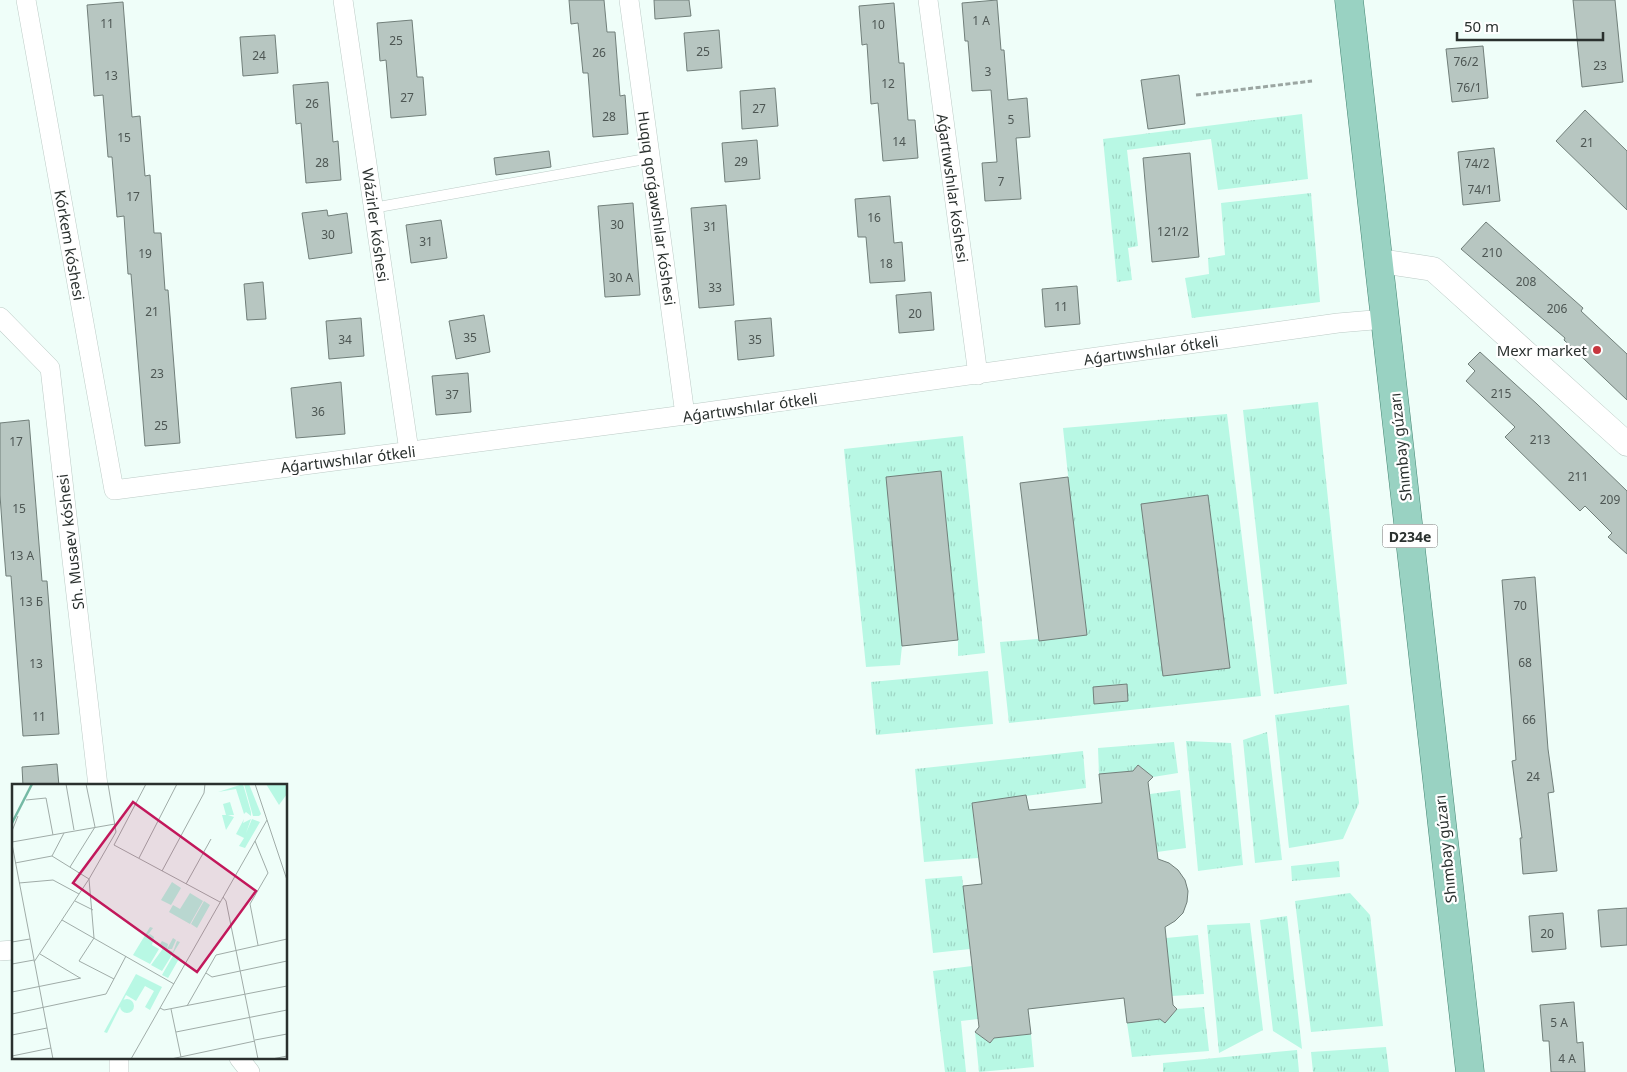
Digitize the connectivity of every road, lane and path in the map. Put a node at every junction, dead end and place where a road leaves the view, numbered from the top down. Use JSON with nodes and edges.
{"nodes":[{"id":1,"x":26,"y":0,"type":"edge"},
{"id":2,"x":342,"y":0,"type":"edge"},
{"id":3,"x":629,"y":0,"type":"edge"},
{"id":4,"x":928,"y":0,"type":"edge"},
{"id":5,"x":1349,"y":0,"type":"edge"},
{"id":6,"x":1312,"y":81,"type":"dead end"},
{"id":7,"x":1196,"y":95,"type":"dead end"},
{"id":8,"x":651,"y":158,"type":"junction"},
{"id":9,"x":373,"y":208,"type":"junction"},
{"id":10,"x":1380,"y":261,"type":"junction"},
{"id":11,"x":0,"y":317,"type":"edge"},
{"id":12,"x":1385,"y":319,"type":"junction"},
{"id":13,"x":978,"y":375,"type":"junction"},
{"id":14,"x":685,"y":415,"type":"junction"},
{"id":15,"x":1627,"y":444,"type":"edge"},
{"id":16,"x":409,"y":451,"type":"junction"},
{"id":17,"x":114,"y":490,"type":"joint"},
{"id":18,"x":98,"y":784,"type":"edge"},
{"id":19,"x":241,"y":1060,"type":"edge"},
{"id":20,"x":250,"y":1072,"type":"edge"},
{"id":21,"x":1470,"y":1072,"type":"edge"}],
"edges":[{"from":1,"to":17,"type":"street","name":"Kórkem kóshesi"},
{"from":2,"to":9,"type":"street","name":"Wázirler kóshesi"},
{"from":3,"to":8,"type":"street","name":"Huqıq qorǵawshılar kóshesi"},
{"from":4,"to":13,"type":"street","name":"Aǵartıwshılar kóshesi"},
{"from":5,"to":10,"type":"main road","name":"Shımbay gúzarı","number":"D234e"},
{"from":6,"to":7,"type":"path"},
{"from":8,"to":9,"type":"lane"},
{"from":8,"to":14,"type":"street","name":"Huqıq qorǵawshılar kóshesi"},
{"from":9,"to":16,"type":"street","name":"Wázirler kóshesi"},
{"from":10,"to":12,"type":"main road","name":"Shımbay gúzarı","number":"D234e"},
{"from":10,"to":15,"type":"street"},
{"from":11,"to":18,"type":"street","name":"Sh. Musaev kóshesi"},
{"from":12,"to":13,"type":"street","name":"Aǵartıwshılar ótkeli"},
{"from":12,"to":21,"type":"main road","name":"Shımbay gúzarı","number":"D234e"},
{"from":13,"to":14,"type":"street","name":"Aǵartıwshılar ótkeli"},
{"from":14,"to":16,"type":"street","name":"Aǵartıwshılar ótkeli"},
{"from":16,"to":17,"type":"street","name":"Aǵartıwshılar ótkeli"},
{"from":19,"to":20,"type":"street"}]}
